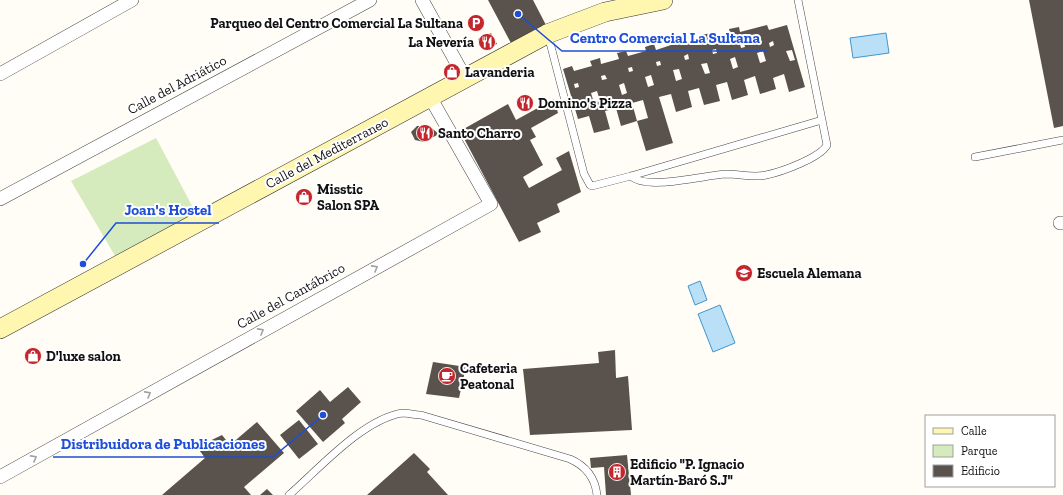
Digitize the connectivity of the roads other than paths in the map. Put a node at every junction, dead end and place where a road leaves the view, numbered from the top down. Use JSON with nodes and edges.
{"nodes":[{"id":1,"x":132,"y":0,"type":"edge"},
{"id":2,"x":370,"y":0,"type":"edge"},
{"id":3,"x":422,"y":0,"type":"edge"},
{"id":4,"x":664,"y":0,"type":"edge"},
{"id":5,"x":798,"y":0,"type":"edge"},
{"id":6,"x":547,"y":34,"type":"junction"},
{"id":7,"x":0,"y":74,"type":"edge"},
{"id":8,"x":465,"y":78,"type":"junction"},
{"id":9,"x":430,"y":97,"type":"junction"},
{"id":10,"x":822,"y":120,"type":"junction"},
{"id":11,"x":1063,"y":140,"type":"edge"},
{"id":12,"x":975,"y":157,"type":"dead end"},
{"id":13,"x":631,"y":176,"type":"junction"},
{"id":14,"x":0,"y":198,"type":"edge"},
{"id":15,"x":0,"y":329,"type":"edge"},
{"id":16,"x":0,"y":476,"type":"edge"},
{"id":17,"x":290,"y":495,"type":"edge"},
{"id":18,"x":597,"y":495,"type":"edge"}],
"edges":[{"from":1,"to":7,"type":"street"},
{"from":2,"to":14,"type":"street","name":"Calle del Adriático"},
{"from":3,"to":8,"type":"street"},
{"from":4,"to":6,"type":"street","name":"Calle del Mediterraneo"},
{"from":5,"to":10,"type":"lane"},
{"from":6,"to":8,"type":"street","name":"Calle del Mediterraneo"},
{"from":6,"to":13,"type":"lane"},
{"from":8,"to":9,"type":"street","name":"Calle del Mediterraneo"},
{"from":9,"to":15,"type":"street","name":"Calle del Mediterraneo"},
{"from":16,"to":9,"type":"street","name":"Calle del Cantábrico","one_way":true},
{"from":10,"to":13,"type":"lane"},
{"from":10,"to":13,"type":"lane"},
{"from":11,"to":12,"type":"lane"},
{"from":17,"to":18,"type":"lane"}]}
